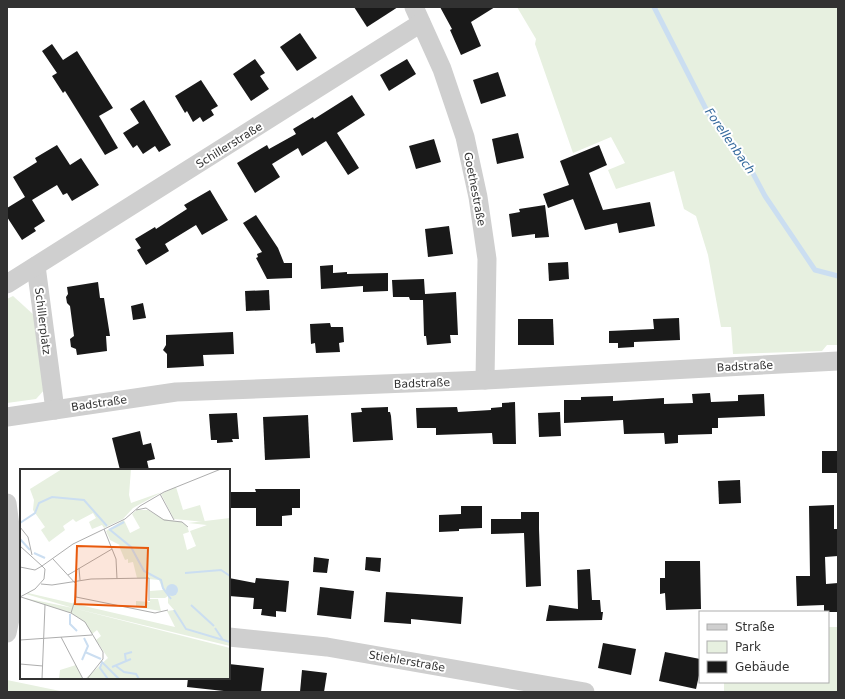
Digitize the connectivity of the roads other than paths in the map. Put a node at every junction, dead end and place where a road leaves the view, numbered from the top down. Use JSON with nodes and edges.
{"nodes":[{"id":1,"x":417,"y":15,"type":"edge"},
{"id":2,"x":36,"y":266,"type":"junction"},
{"id":3,"x":7,"y":284,"type":"edge"},
{"id":4,"x":838,"y":361,"type":"edge"},
{"id":5,"x":485,"y":380,"type":"junction"},
{"id":6,"x":55,"y":410,"type":"junction"},
{"id":7,"x":7,"y":417,"type":"edge"},
{"id":8,"x":7,"y":503,"type":"edge"},
{"id":9,"x":16,"y":615,"type":"edge"},
{"id":10,"x":7,"y":633,"type":"edge"},
{"id":11,"x":230,"y":637,"type":"edge"},
{"id":12,"x":585,"y":692,"type":"edge"}],
"edges":[{"from":1,"to":2,"type":"street","name":"Schillerstraße"},
{"from":1,"to":5,"type":"street","name":"Goethestraße"},
{"from":2,"to":3,"type":"street"},
{"from":2,"to":6,"type":"street","name":"Schillerplatz"},
{"from":4,"to":5,"type":"street","name":"Badstraße"},
{"from":5,"to":6,"type":"street","name":"Badstraße"},
{"from":6,"to":7,"type":"street","name":"Badstraße"},
{"from":8,"to":9,"type":"street"},
{"from":9,"to":10,"type":"street"},
{"from":11,"to":12,"type":"street","name":"Stiehlerstraße"}]}
